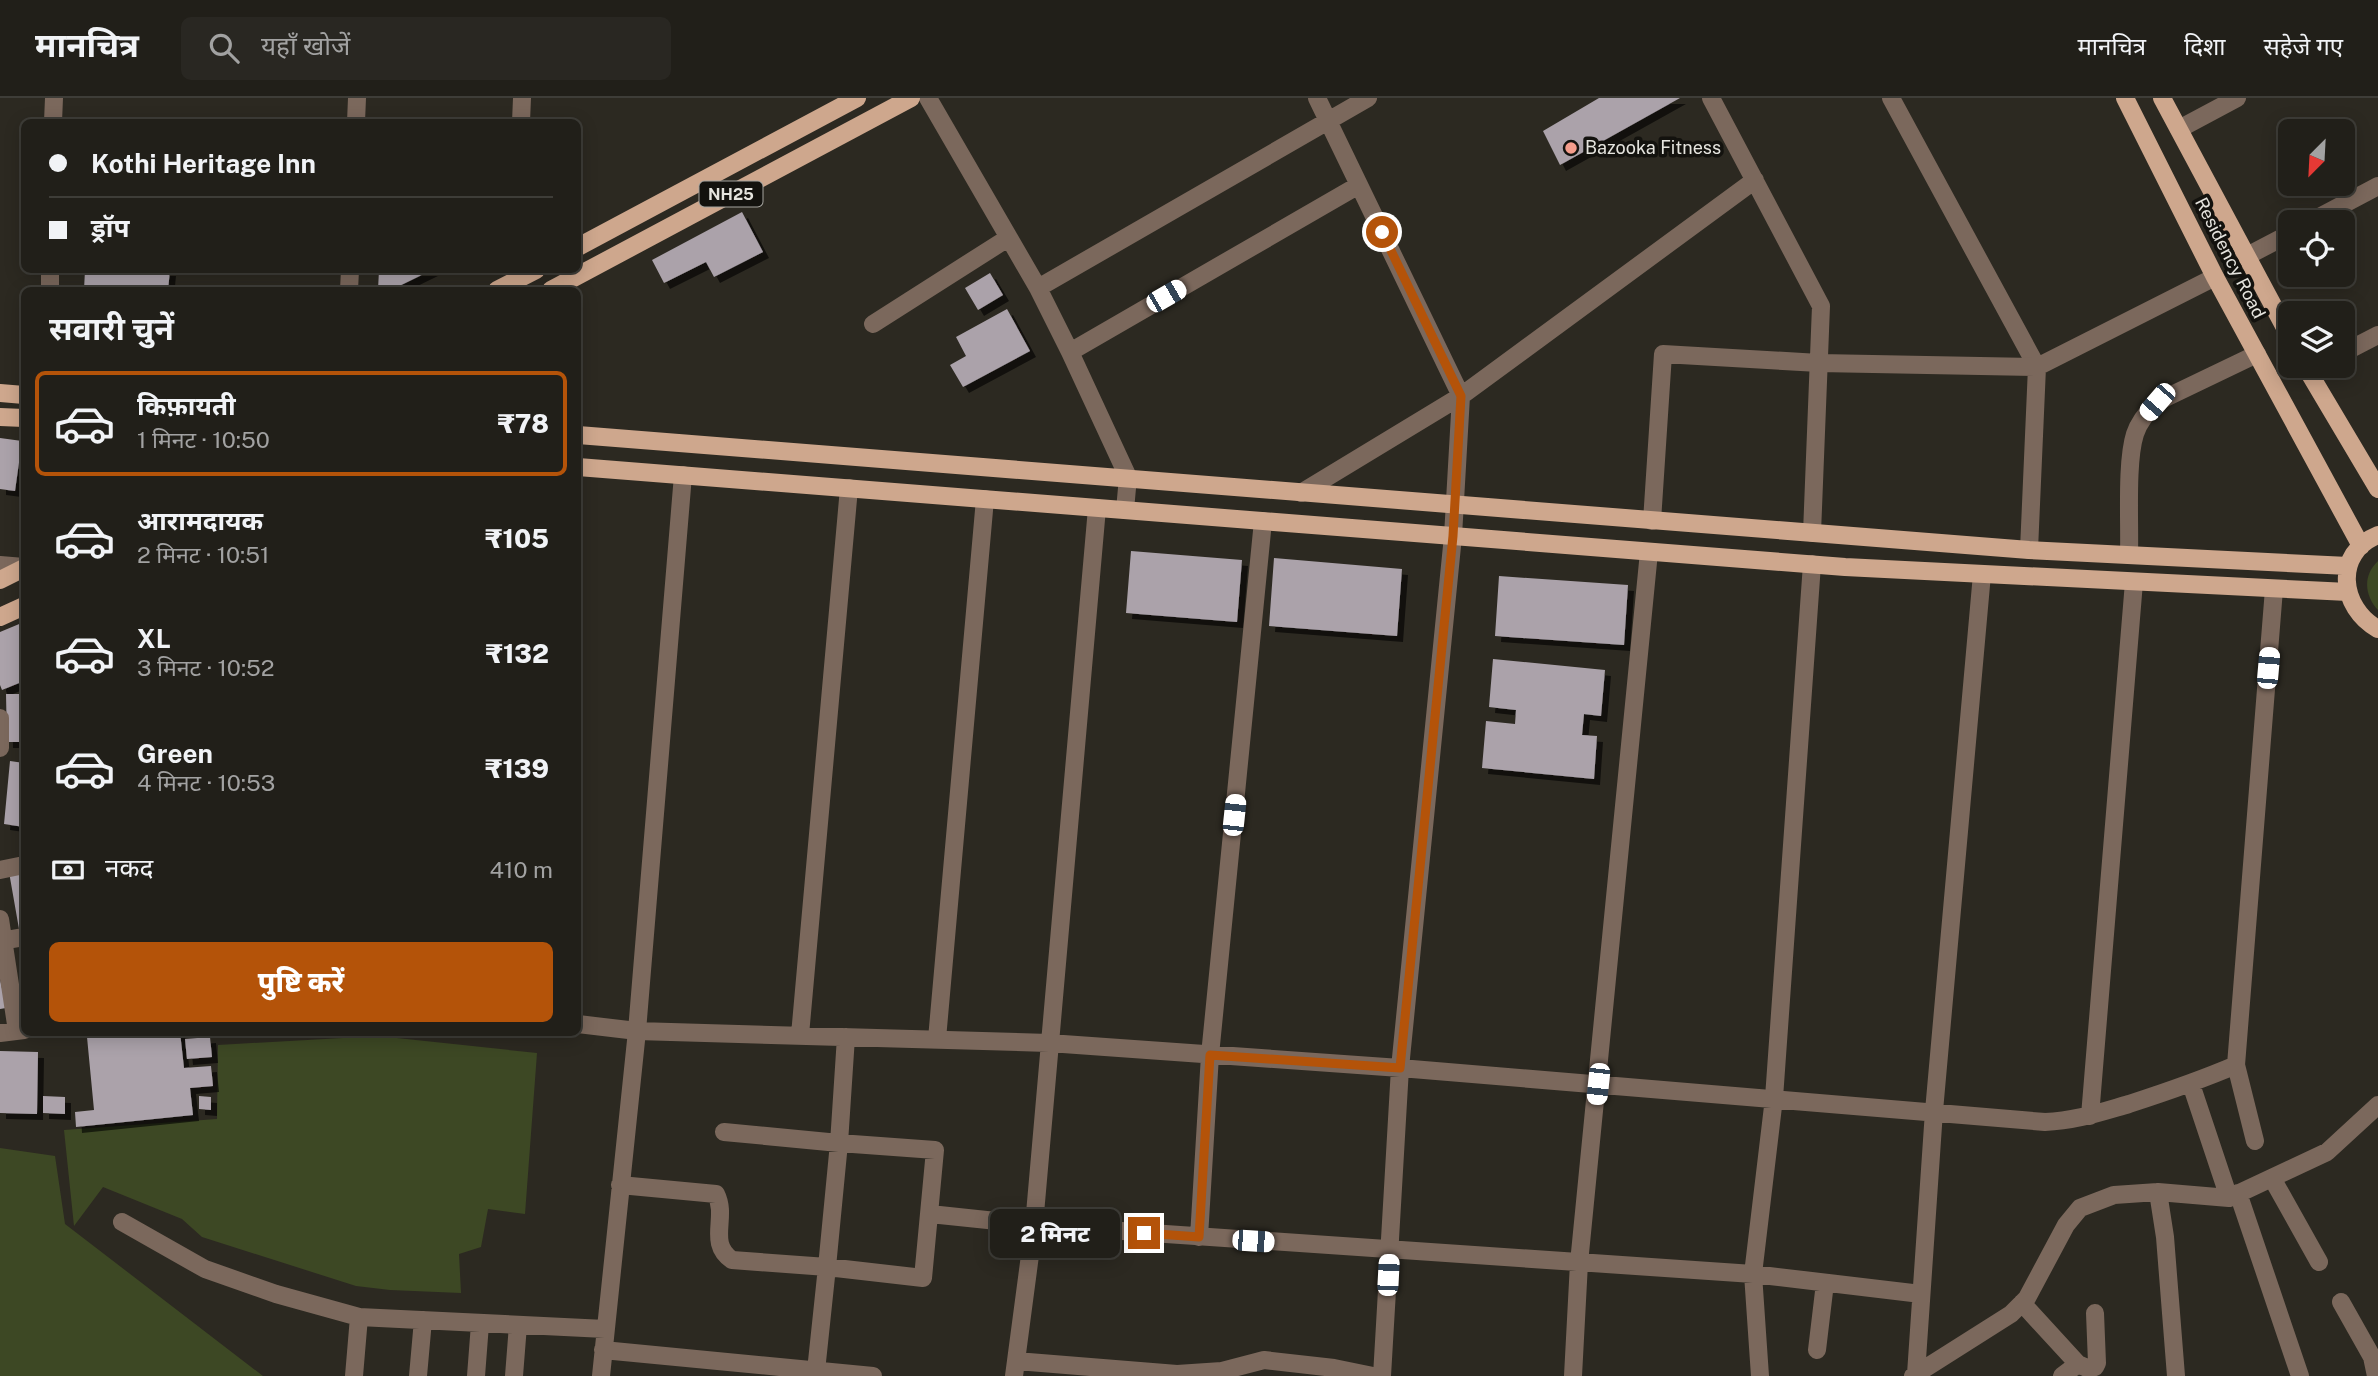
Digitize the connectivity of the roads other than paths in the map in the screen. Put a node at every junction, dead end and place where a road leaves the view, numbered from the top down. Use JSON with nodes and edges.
{"nodes":[{"id":1,"x":54,"y":98,"type":"edge"},
{"id":2,"x":358,"y":98,"type":"edge"},
{"id":3,"x":522,"y":98,"type":"edge"},
{"id":4,"x":857,"y":98,"type":"edge"},
{"id":5,"x":911,"y":98,"type":"edge"},
{"id":6,"x":928,"y":98,"type":"edge"},
{"id":7,"x":1317,"y":98,"type":"edge"},
{"id":8,"x":1368,"y":98,"type":"edge"},
{"id":9,"x":1712,"y":98,"type":"edge"},
{"id":10,"x":1891,"y":98,"type":"edge"},
{"id":11,"x":2126,"y":98,"type":"edge"},
{"id":12,"x":2162,"y":98,"type":"edge"},
{"id":13,"x":2237,"y":98,"type":"edge"},
{"id":14,"x":53,"y":119,"type":"edge"},
{"id":15,"x":356,"y":119,"type":"edge"},
{"id":16,"x":521,"y":119,"type":"edge"},
{"id":17,"x":1328,"y":121,"type":"junction"},
{"id":18,"x":2179,"y":129,"type":"junction"},
{"id":19,"x":1755,"y":180,"type":"junction"},
{"id":20,"x":1359,"y":185,"type":"junction"},
{"id":21,"x":2378,"y":186,"type":"edge"},
{"id":22,"x":2333,"y":210,"type":"edge"},
{"id":23,"x":1008,"y":238,"type":"junction"},
{"id":24,"x":2278,"y":240,"type":"edge"},
{"id":25,"x":581,"y":245,"type":"edge"},
{"id":26,"x":2246,"y":256,"type":"junction"},
{"id":27,"x":518,"y":274,"type":"edge"},
{"id":28,"x":2215,"y":277,"type":"junction"},
{"id":29,"x":501,"y":287,"type":"edge"},
{"id":30,"x":557,"y":287,"type":"edge"},
{"id":31,"x":1038,"y":288,"type":"junction"},
{"id":32,"x":2278,"y":315,"type":"edge"},
{"id":33,"x":873,"y":324,"type":"dead end"},
{"id":34,"x":2378,"y":335,"type":"edge"},
{"id":35,"x":2355,"y":347,"type":"edge"},
{"id":36,"x":1070,"y":352,"type":"junction"},
{"id":37,"x":2257,"y":354,"type":"junction"},
{"id":38,"x":1819,"y":363,"type":"junction"},
{"id":39,"x":2037,"y":367,"type":"junction"},
{"id":40,"x":2317,"y":378,"type":"edge"},
{"id":41,"x":0,"y":393,"type":"edge"},
{"id":42,"x":21,"y":395,"type":"edge"},
{"id":43,"x":1461,"y":396,"type":"junction"},
{"id":44,"x":0,"y":417,"type":"edge"},
{"id":45,"x":21,"y":418,"type":"edge"},
{"id":46,"x":581,"y":435,"type":"edge"},
{"id":47,"x":581,"y":467,"type":"edge"},
{"id":48,"x":683,"y":475,"type":"junction"},
{"id":49,"x":1128,"y":477,"type":"junction"},
{"id":50,"x":849,"y":488,"type":"junction"},
{"id":51,"x":2378,"y":489,"type":"edge"},
{"id":52,"x":1301,"y":493,"type":"junction"},
{"id":53,"x":985,"y":499,"type":"junction"},
{"id":54,"x":1456,"y":505,"type":"junction"},
{"id":55,"x":1097,"y":508,"type":"junction"},
{"id":56,"x":1125,"y":510,"type":"junction"},
{"id":57,"x":1263,"y":521,"type":"junction"},
{"id":58,"x":1652,"y":521,"type":"junction"},
{"id":59,"x":1812,"y":533,"type":"junction"},
{"id":60,"x":2378,"y":535,"type":"edge"},
{"id":61,"x":1453,"y":536,"type":"junction"},
{"id":62,"x":2361,"y":546,"type":"junction"},
{"id":63,"x":2029,"y":550,"type":"junction"},
{"id":64,"x":1649,"y":552,"type":"junction"},
{"id":65,"x":2129,"y":555,"type":"junction"},
{"id":66,"x":1812,"y":564,"type":"junction"},
{"id":67,"x":0,"y":565,"type":"edge"},
{"id":68,"x":2348,"y":566,"type":"junction"},
{"id":69,"x":21,"y":567,"type":"edge"},
{"id":70,"x":21,"y":569,"type":"edge"},
{"id":71,"x":1982,"y":574,"type":"junction"},
{"id":72,"x":0,"y":580,"type":"edge"},
{"id":73,"x":2134,"y":582,"type":"junction"},
{"id":74,"x":2274,"y":589,"type":"junction"},
{"id":75,"x":2348,"y":592,"type":"junction"},
{"id":76,"x":21,"y":607,"type":"edge"},
{"id":77,"x":0,"y":617,"type":"edge"},
{"id":78,"x":2378,"y":629,"type":"edge"},
{"id":79,"x":0,"y":718,"type":"edge"},
{"id":80,"x":0,"y":748,"type":"edge"},
{"id":81,"x":21,"y":866,"type":"edge"},
{"id":82,"x":0,"y":870,"type":"edge"},
{"id":83,"x":0,"y":919,"type":"edge"},
{"id":84,"x":21,"y":938,"type":"edge"},
{"id":85,"x":1,"y":941,"type":"edge"},
{"id":86,"x":581,"y":1024,"type":"edge"},
{"id":87,"x":14,"y":1031,"type":"edge"},
{"id":88,"x":637,"y":1031,"type":"junction"},
{"id":89,"x":800,"y":1035,"type":"junction"},
{"id":90,"x":846,"y":1037,"type":"junction"},
{"id":91,"x":937,"y":1040,"type":"junction"},
{"id":92,"x":1049,"y":1043,"type":"junction"},
{"id":93,"x":1210,"y":1055,"type":"junction"},
{"id":94,"x":2236,"y":1065,"type":"junction"},
{"id":95,"x":1400,"y":1068,"type":"junction"},
{"id":96,"x":1598,"y":1084,"type":"junction"},
{"id":97,"x":2191,"y":1084,"type":"junction"},
{"id":98,"x":1774,"y":1098,"type":"junction"},
{"id":99,"x":2378,"y":1105,"type":"edge"},
{"id":100,"x":1934,"y":1111,"type":"junction"},
{"id":101,"x":2090,"y":1116,"type":"junction"},
{"id":102,"x":724,"y":1132,"type":"dead end"},
{"id":103,"x":2255,"y":1141,"type":"dead end"},
{"id":104,"x":839,"y":1143,"type":"junction"},
{"id":105,"x":2272,"y":1178,"type":"junction"},
{"id":106,"x":620,"y":1185,"type":"junction"},
{"id":107,"x":2158,"y":1192,"type":"junction"},
{"id":108,"x":2234,"y":1196,"type":"junction"},
{"id":109,"x":930,"y":1214,"type":"junction"},
{"id":110,"x":122,"y":1222,"type":"dead end"},
{"id":111,"x":1034,"y":1225,"type":"junction"},
{"id":112,"x":1199,"y":1237,"type":"junction"},
{"id":113,"x":1390,"y":1250,"type":"junction"},
{"id":114,"x":1579,"y":1262,"type":"junction"},
{"id":115,"x":2319,"y":1262,"type":"dead end"},
{"id":116,"x":827,"y":1268,"type":"junction"},
{"id":117,"x":1753,"y":1274,"type":"junction"},
{"id":118,"x":1825,"y":1283,"type":"junction"},
{"id":119,"x":1921,"y":1294,"type":"junction"},
{"id":120,"x":2341,"y":1302,"type":"dead end"},
{"id":121,"x":2022,"y":1303,"type":"junction"},
{"id":122,"x":2095,"y":1313,"type":"dead end"},
{"id":123,"x":359,"y":1317,"type":"junction"},
{"id":124,"x":423,"y":1320,"type":"junction"},
{"id":125,"x":481,"y":1324,"type":"junction"},
{"id":126,"x":519,"y":1325,"type":"junction"},
{"id":127,"x":605,"y":1329,"type":"junction"},
{"id":128,"x":603,"y":1350,"type":"junction"},
{"id":129,"x":1817,"y":1350,"type":"dead end"},
{"id":130,"x":2078,"y":1364,"type":"junction"},
{"id":131,"x":1263,"y":1368,"type":"edge"},
{"id":132,"x":1015,"y":1369,"type":"edge"},
{"id":133,"x":816,"y":1371,"type":"junction"},
{"id":134,"x":1914,"y":1375,"type":"edge"},
{"id":135,"x":354,"y":1376,"type":"edge"},
{"id":136,"x":418,"y":1376,"type":"edge"},
{"id":137,"x":476,"y":1376,"type":"edge"},
{"id":138,"x":514,"y":1376,"type":"edge"},
{"id":139,"x":601,"y":1376,"type":"edge"},
{"id":140,"x":873,"y":1376,"type":"edge"},
{"id":141,"x":1373,"y":1376,"type":"edge"},
{"id":142,"x":1382,"y":1376,"type":"edge"},
{"id":143,"x":1573,"y":1376,"type":"edge"},
{"id":144,"x":1760,"y":1376,"type":"edge"},
{"id":145,"x":2062,"y":1376,"type":"edge"},
{"id":146,"x":2176,"y":1376,"type":"edge"},
{"id":147,"x":2300,"y":1376,"type":"edge"},
{"id":148,"x":2376,"y":1376,"type":"edge"}],
"edges":[{"from":1,"to":14,"type":"street"},
{"from":2,"to":15,"type":"street"},
{"from":3,"to":16,"type":"street"},
{"from":4,"to":25,"type":"main road","number":"NH25"},
{"from":5,"to":30,"type":"main road","number":"NH25"},
{"from":6,"to":23,"type":"street"},
{"from":7,"to":17,"type":"street"},
{"from":8,"to":17,"type":"street"},
{"from":9,"to":19,"type":"street"},
{"from":10,"to":39,"type":"street"},
{"from":11,"to":28,"type":"main road","name":"Residency Road"},
{"from":12,"to":18,"type":"main road","name":"Residency Road"},
{"from":13,"to":18,"type":"street"},
{"from":17,"to":20,"type":"street"},
{"from":17,"to":31,"type":"street"},
{"from":18,"to":26,"type":"main road","name":"Residency Road"},
{"from":19,"to":38,"type":"street"},
{"from":19,"to":43,"type":"street"},
{"from":20,"to":36,"type":"street"},
{"from":20,"to":43,"type":"street"},
{"from":21,"to":22,"type":"street"},
{"from":23,"to":31,"type":"street"},
{"from":23,"to":33,"type":"street"},
{"from":24,"to":26,"type":"street"},
{"from":26,"to":32,"type":"main road","name":"Residency Road"},
{"from":27,"to":29,"type":"main road"},
{"from":28,"to":37,"type":"main road","name":"Residency Road"},
{"from":28,"to":39,"type":"street"},
{"from":31,"to":36,"type":"street"},
{"from":34,"to":35,"type":"street"},
{"from":36,"to":49,"type":"street"},
{"from":37,"to":62,"type":"main road","name":"Residency Road"},
{"from":37,"to":65,"type":"street"},
{"from":38,"to":39,"type":"street"},
{"from":38,"to":58,"type":"street"},
{"from":38,"to":59,"type":"street"},
{"from":39,"to":63,"type":"street"},
{"from":40,"to":51,"type":"main road"},
{"from":41,"to":42,"type":"main road"},
{"from":43,"to":52,"type":"street"},
{"from":43,"to":54,"type":"street"},
{"from":44,"to":45,"type":"main road"},
{"from":46,"to":49,"type":"main road"},
{"from":47,"to":48,"type":"main road"},
{"from":48,"to":50,"type":"main road"},
{"from":48,"to":88,"type":"street"},
{"from":49,"to":52,"type":"main road"},
{"from":49,"to":56,"type":"street"},
{"from":50,"to":53,"type":"main road"},
{"from":50,"to":89,"type":"street"},
{"from":52,"to":54,"type":"main road"},
{"from":53,"to":55,"type":"main road"},
{"from":53,"to":91,"type":"street"},
{"from":54,"to":58,"type":"main road"},
{"from":54,"to":61,"type":"street"},
{"from":55,"to":56,"type":"main road"},
{"from":55,"to":92,"type":"street"},
{"from":56,"to":57,"type":"main road"},
{"from":57,"to":61,"type":"main road"},
{"from":57,"to":93,"type":"street"},
{"from":58,"to":59,"type":"main road"},
{"from":59,"to":63,"type":"main road"},
{"from":60,"to":62,"type":"main road"},
{"from":61,"to":64,"type":"main road"},
{"from":61,"to":95,"type":"street"},
{"from":62,"to":68,"type":"main road"},
{"from":63,"to":65,"type":"main road"},
{"from":64,"to":66,"type":"main road"},
{"from":64,"to":96,"type":"street"},
{"from":65,"to":68,"type":"main road"},
{"from":66,"to":71,"type":"main road"},
{"from":66,"to":98,"type":"street"},
{"from":67,"to":69,"type":"street"},
{"from":68,"to":75,"type":"main road"},
{"from":70,"to":72,"type":"main road"},
{"from":71,"to":73,"type":"main road"},
{"from":71,"to":100,"type":"street"},
{"from":73,"to":74,"type":"main road"},
{"from":73,"to":101,"type":"street"},
{"from":74,"to":75,"type":"main road"},
{"from":74,"to":94,"type":"street"},
{"from":75,"to":78,"type":"main road"},
{"from":76,"to":77,"type":"main road"},
{"from":79,"to":80,"type":"street"},
{"from":81,"to":82,"type":"street"},
{"from":83,"to":85,"type":"street"},
{"from":84,"to":85,"type":"street"},
{"from":85,"to":87,"type":"street"},
{"from":86,"to":88,"type":"street"},
{"from":88,"to":89,"type":"street"},
{"from":88,"to":106,"type":"street"},
{"from":89,"to":90,"type":"street"},
{"from":90,"to":91,"type":"street"},
{"from":90,"to":104,"type":"street"},
{"from":91,"to":92,"type":"street"},
{"from":92,"to":93,"type":"street"},
{"from":92,"to":111,"type":"street"},
{"from":93,"to":95,"type":"street"},
{"from":93,"to":112,"type":"street"},
{"from":94,"to":97,"type":"street"},
{"from":94,"to":103,"type":"street"},
{"from":95,"to":96,"type":"street"},
{"from":95,"to":113,"type":"street"},
{"from":96,"to":98,"type":"street"},
{"from":96,"to":114,"type":"street"},
{"from":97,"to":101,"type":"street"},
{"from":97,"to":108,"type":"street"},
{"from":98,"to":100,"type":"street"},
{"from":98,"to":117,"type":"street"},
{"from":99,"to":105,"type":"street"},
{"from":100,"to":101,"type":"street"},
{"from":100,"to":119,"type":"street"},
{"from":102,"to":104,"type":"street"},
{"from":104,"to":109,"type":"street"},
{"from":104,"to":116,"type":"street"},
{"from":105,"to":108,"type":"street"},
{"from":105,"to":115,"type":"street"},
{"from":106,"to":116,"type":"street"},
{"from":106,"to":127,"type":"street"},
{"from":107,"to":108,"type":"street"},
{"from":107,"to":121,"type":"street"},
{"from":107,"to":146,"type":"street"},
{"from":108,"to":147,"type":"street"},
{"from":109,"to":111,"type":"street"},
{"from":109,"to":116,"type":"street"},
{"from":110,"to":123,"type":"street"},
{"from":111,"to":112,"type":"street"},
{"from":111,"to":132,"type":"street"},
{"from":112,"to":113,"type":"street"},
{"from":113,"to":114,"type":"street"},
{"from":113,"to":142,"type":"street"},
{"from":114,"to":117,"type":"street"},
{"from":114,"to":143,"type":"street"},
{"from":116,"to":133,"type":"street"},
{"from":117,"to":118,"type":"street"},
{"from":117,"to":144,"type":"street"},
{"from":118,"to":119,"type":"street"},
{"from":118,"to":129,"type":"street"},
{"from":119,"to":134,"type":"street"},
{"from":120,"to":148,"type":"street"},
{"from":121,"to":130,"type":"street"},
{"from":121,"to":134,"type":"street"},
{"from":122,"to":130,"type":"street"},
{"from":123,"to":124,"type":"street"},
{"from":123,"to":135,"type":"street"},
{"from":124,"to":125,"type":"street"},
{"from":124,"to":136,"type":"street"},
{"from":125,"to":126,"type":"street"},
{"from":125,"to":137,"type":"street"},
{"from":126,"to":127,"type":"street"},
{"from":126,"to":138,"type":"street"},
{"from":127,"to":128,"type":"street"},
{"from":128,"to":133,"type":"street"},
{"from":128,"to":139,"type":"street"},
{"from":130,"to":145,"type":"street"},
{"from":131,"to":132,"type":"street"},
{"from":131,"to":141,"type":"street"},
{"from":133,"to":140,"type":"street"}]}
